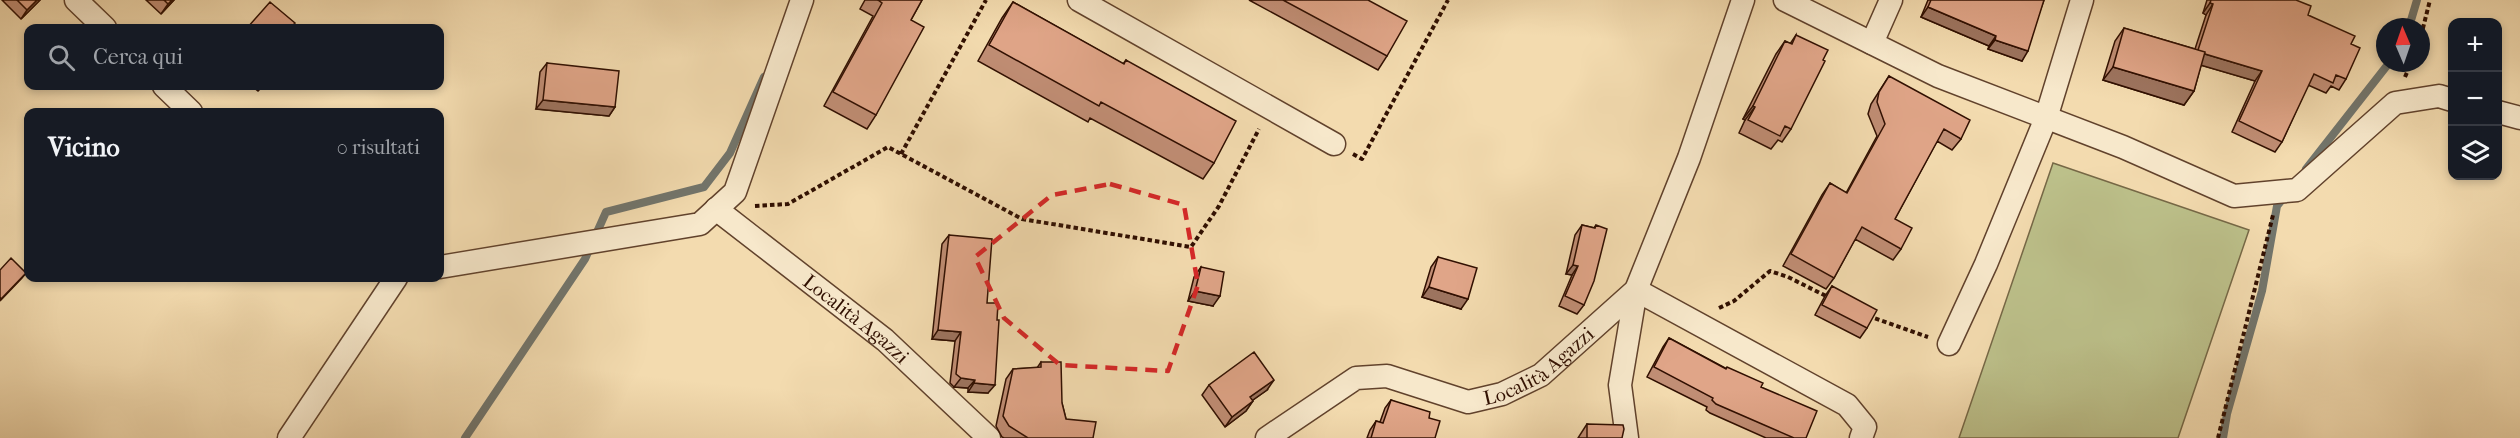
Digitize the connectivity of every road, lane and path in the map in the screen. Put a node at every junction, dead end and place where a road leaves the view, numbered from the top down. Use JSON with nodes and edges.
{"nodes":[{"id":1,"x":76,"y":0,"type":"edge"},
{"id":2,"x":802,"y":0,"type":"edge"},
{"id":3,"x":986,"y":0,"type":"edge"},
{"id":4,"x":1079,"y":0,"type":"edge"},
{"id":5,"x":1448,"y":0,"type":"edge"},
{"id":6,"x":1743,"y":0,"type":"edge"},
{"id":7,"x":1785,"y":0,"type":"edge"},
{"id":8,"x":1890,"y":0,"type":"edge"},
{"id":9,"x":2082,"y":0,"type":"edge"},
{"id":10,"x":2430,"y":0,"type":"edge"},
{"id":11,"x":2426,"y":18,"type":"edge"},
{"id":12,"x":101,"y":24,"type":"edge"},
{"id":13,"x":1872,"y":43,"type":"junction"},
{"id":14,"x":168,"y":90,"type":"edge"},
{"id":15,"x":2448,"y":99,"type":"edge"},
{"id":16,"x":1270,"y":107,"type":"junction"},
{"id":17,"x":187,"y":108,"type":"edge"},
{"id":18,"x":2502,"y":113,"type":"edge"},
{"id":19,"x":2046,"y":118,"type":"junction"},
{"id":20,"x":2520,"y":118,"type":"edge"},
{"id":21,"x":1334,"y":144,"type":"joint"},
{"id":22,"x":901,"y":154,"type":"junction"},
{"id":23,"x":2279,"y":191,"type":"junction"},
{"id":24,"x":716,"y":209,"type":"junction"},
{"id":25,"x":444,"y":266,"type":"edge"},
{"id":26,"x":393,"y":282,"type":"edge"},
{"id":27,"x":1636,"y":290,"type":"junction"},
{"id":28,"x":1839,"y":302,"type":"edge"},
{"id":29,"x":1859,"y":312,"type":"edge"},
{"id":30,"x":1693,"y":321,"type":"junction"},
{"id":31,"x":1949,"y":345,"type":"joint"},
{"id":32,"x":1275,"y":437,"type":"edge"},
{"id":33,"x":289,"y":438,"type":"edge"},
{"id":34,"x":989,"y":438,"type":"edge"},
{"id":35,"x":1627,"y":438,"type":"edge"},
{"id":36,"x":1861,"y":438,"type":"edge"},
{"id":37,"x":2218,"y":438,"type":"edge"}],
"edges":[{"from":1,"to":12,"type":"street"},
{"from":2,"to":24,"type":"street"},
{"from":3,"to":22,"type":"path"},
{"from":4,"to":16,"type":"street"},
{"from":5,"to":21,"type":"path"},
{"from":6,"to":27,"type":"street","name":"Località Agazzi"},
{"from":7,"to":13,"type":"street"},
{"from":8,"to":13,"type":"street"},
{"from":9,"to":19,"type":"street"},
{"from":10,"to":11,"type":"path"},
{"from":13,"to":19,"type":"street"},
{"from":14,"to":17,"type":"street"},
{"from":15,"to":23,"type":"street"},
{"from":16,"to":21,"type":"street"},
{"from":16,"to":22,"type":"path"},
{"from":18,"to":20,"type":"street"},
{"from":19,"to":23,"type":"street"},
{"from":19,"to":31,"type":"street"},
{"from":22,"to":24,"type":"path"},
{"from":23,"to":37,"type":"path"},
{"from":24,"to":25,"type":"street"},
{"from":24,"to":34,"type":"street","name":"Località Agazzi"},
{"from":26,"to":33,"type":"street"},
{"from":27,"to":30,"type":"street"},
{"from":27,"to":32,"type":"street","name":"Località Agazzi"},
{"from":27,"to":35,"type":"street","name":"Località Agazzi"},
{"from":28,"to":30,"type":"path"},
{"from":29,"to":31,"type":"path"},
{"from":30,"to":36,"type":"street"}]}
